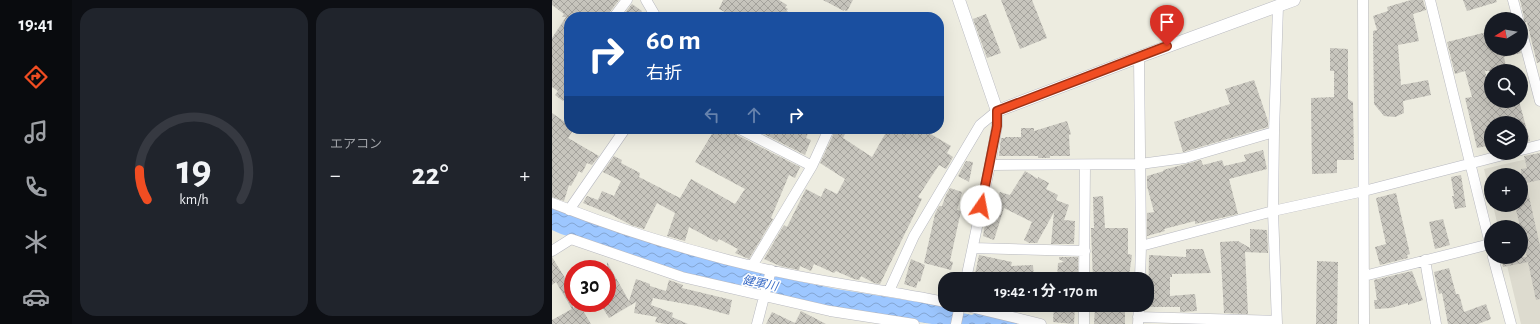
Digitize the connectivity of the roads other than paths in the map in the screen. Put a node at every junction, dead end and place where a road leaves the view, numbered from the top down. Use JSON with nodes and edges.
{"nodes":[{"id":1,"x":627,"y":0,"type":"edge"},
{"id":2,"x":646,"y":0,"type":"edge"},
{"id":3,"x":959,"y":0,"type":"edge"},
{"id":4,"x":1294,"y":0,"type":"edge"},
{"id":5,"x":1363,"y":0,"type":"edge"},
{"id":6,"x":1430,"y":0,"type":"edge"},
{"id":7,"x":1513,"y":0,"type":"edge"},
{"id":8,"x":1278,"y":6,"type":"junction"},
{"id":9,"x":618,"y":12,"type":"edge"},
{"id":10,"x":653,"y":12,"type":"edge"},
{"id":11,"x":1516,"y":12,"type":"edge"},
{"id":12,"x":1528,"y":47,"type":"edge"},
{"id":13,"x":1139,"y":57,"type":"junction"},
{"id":14,"x":1536,"y":67,"type":"edge"},
{"id":15,"x":1540,"y":101,"type":"edge"},
{"id":16,"x":997,"y":111,"type":"junction"},
{"id":17,"x":1274,"y":132,"type":"junction"},
{"id":18,"x":622,"y":134,"type":"edge"},
{"id":19,"x":750,"y":134,"type":"edge"},
{"id":20,"x":828,"y":134,"type":"edge"},
{"id":21,"x":1540,"y":145,"type":"edge"},
{"id":22,"x":1528,"y":148,"type":"edge"},
{"id":23,"x":1484,"y":160,"type":"edge"},
{"id":24,"x":1471,"y":163,"type":"junction"},
{"id":25,"x":1140,"y":164,"type":"junction"},
{"id":26,"x":990,"y":165,"type":"junction"},
{"id":27,"x":1085,"y":165,"type":"junction"},
{"id":28,"x":812,"y":166,"type":"junction"},
{"id":29,"x":1364,"y":191,"type":"junction"},
{"id":30,"x":552,"y":203,"type":"edge"},
{"id":31,"x":569,"y":210,"type":"junction"},
{"id":32,"x":1274,"y":211,"type":"junction"},
{"id":33,"x":1485,"y":220,"type":"edge"},
{"id":34,"x":1141,"y":246,"type":"junction"},
{"id":35,"x":973,"y":248,"type":"junction"},
{"id":36,"x":1484,"y":248,"type":"edge"},
{"id":37,"x":552,"y":251,"type":"edge"},
{"id":38,"x":1085,"y":251,"type":"junction"},
{"id":39,"x":1426,"y":260,"type":"junction"},
{"id":40,"x":1495,"y":264,"type":"edge"},
{"id":41,"x":752,"y":266,"type":"junction"},
{"id":42,"x":771,"y":270,"type":"junction"},
{"id":43,"x":968,"y":272,"type":"edge"},
{"id":44,"x":1084,"y":272,"type":"edge"},
{"id":45,"x":1140,"y":272,"type":"edge"},
{"id":46,"x":1364,"y":276,"type":"junction"},
{"id":47,"x":889,"y":291,"type":"junction"},
{"id":48,"x":764,"y":295,"type":"junction"},
{"id":49,"x":938,"y":301,"type":"edge"},
{"id":50,"x":959,"y":312,"type":"edge"},
{"id":51,"x":990,"y":312,"type":"edge"},
{"id":52,"x":1084,"y":312,"type":"edge"},
{"id":53,"x":1138,"y":321,"type":"edge"},
{"id":54,"x":1277,"y":323,"type":"edge"},
{"id":55,"x":757,"y":324,"type":"edge"},
{"id":56,"x":914,"y":324,"type":"edge"},
{"id":57,"x":956,"y":324,"type":"edge"},
{"id":58,"x":1040,"y":324,"type":"edge"},
{"id":59,"x":1084,"y":324,"type":"edge"},
{"id":60,"x":1364,"y":324,"type":"edge"},
{"id":61,"x":1436,"y":324,"type":"edge"},
{"id":62,"x":1511,"y":324,"type":"edge"}],
"edges":[{"from":1,"to":9,"type":"street"},
{"from":2,"to":10,"type":"street"},
{"from":3,"to":16,"type":"street"},
{"from":4,"to":8,"type":"street"},
{"from":5,"to":29,"type":"street"},
{"from":6,"to":24,"type":"street"},
{"from":7,"to":11,"type":"street"},
{"from":8,"to":13,"type":"street"},
{"from":8,"to":17,"type":"street"},
{"from":12,"to":14,"type":"street"},
{"from":13,"to":16,"type":"street"},
{"from":13,"to":25,"type":"street"},
{"from":14,"to":15,"type":"street"},
{"from":16,"to":26,"type":"street"},
{"from":16,"to":47,"type":"street"},
{"from":17,"to":25,"type":"street"},
{"from":17,"to":32,"type":"street"},
{"from":18,"to":31,"type":"street"},
{"from":19,"to":28,"type":"street"},
{"from":20,"to":28,"type":"street"},
{"from":21,"to":22,"type":"street"},
{"from":23,"to":24,"type":"street"},
{"from":24,"to":29,"type":"street"},
{"from":24,"to":33,"type":"street"},
{"from":25,"to":27,"type":"street"},
{"from":25,"to":34,"type":"street"},
{"from":26,"to":27,"type":"street"},
{"from":26,"to":35,"type":"street"},
{"from":27,"to":38,"type":"street"},
{"from":28,"to":41,"type":"street"},
{"from":29,"to":32,"type":"street"},
{"from":29,"to":46,"type":"street"},
{"from":30,"to":31,"type":"street"},
{"from":31,"to":41,"type":"street"},
{"from":32,"to":34,"type":"street"},
{"from":32,"to":54,"type":"street"},
{"from":34,"to":45,"type":"street"},
{"from":35,"to":38,"type":"street"},
{"from":35,"to":43,"type":"street"},
{"from":36,"to":39,"type":"street"},
{"from":37,"to":48,"type":"street"},
{"from":38,"to":44,"type":"street"},
{"from":39,"to":46,"type":"street"},
{"from":39,"to":61,"type":"street"},
{"from":40,"to":62,"type":"street"},
{"from":41,"to":42,"type":"street"},
{"from":42,"to":47,"type":"street"},
{"from":42,"to":48,"type":"street"},
{"from":46,"to":60,"type":"street"},
{"from":47,"to":49,"type":"street"},
{"from":48,"to":55,"type":"street"},
{"from":48,"to":56,"type":"street"},
{"from":50,"to":57,"type":"street"},
{"from":51,"to":58,"type":"street"},
{"from":52,"to":59,"type":"street"},
{"from":53,"to":54,"type":"street"}]}
